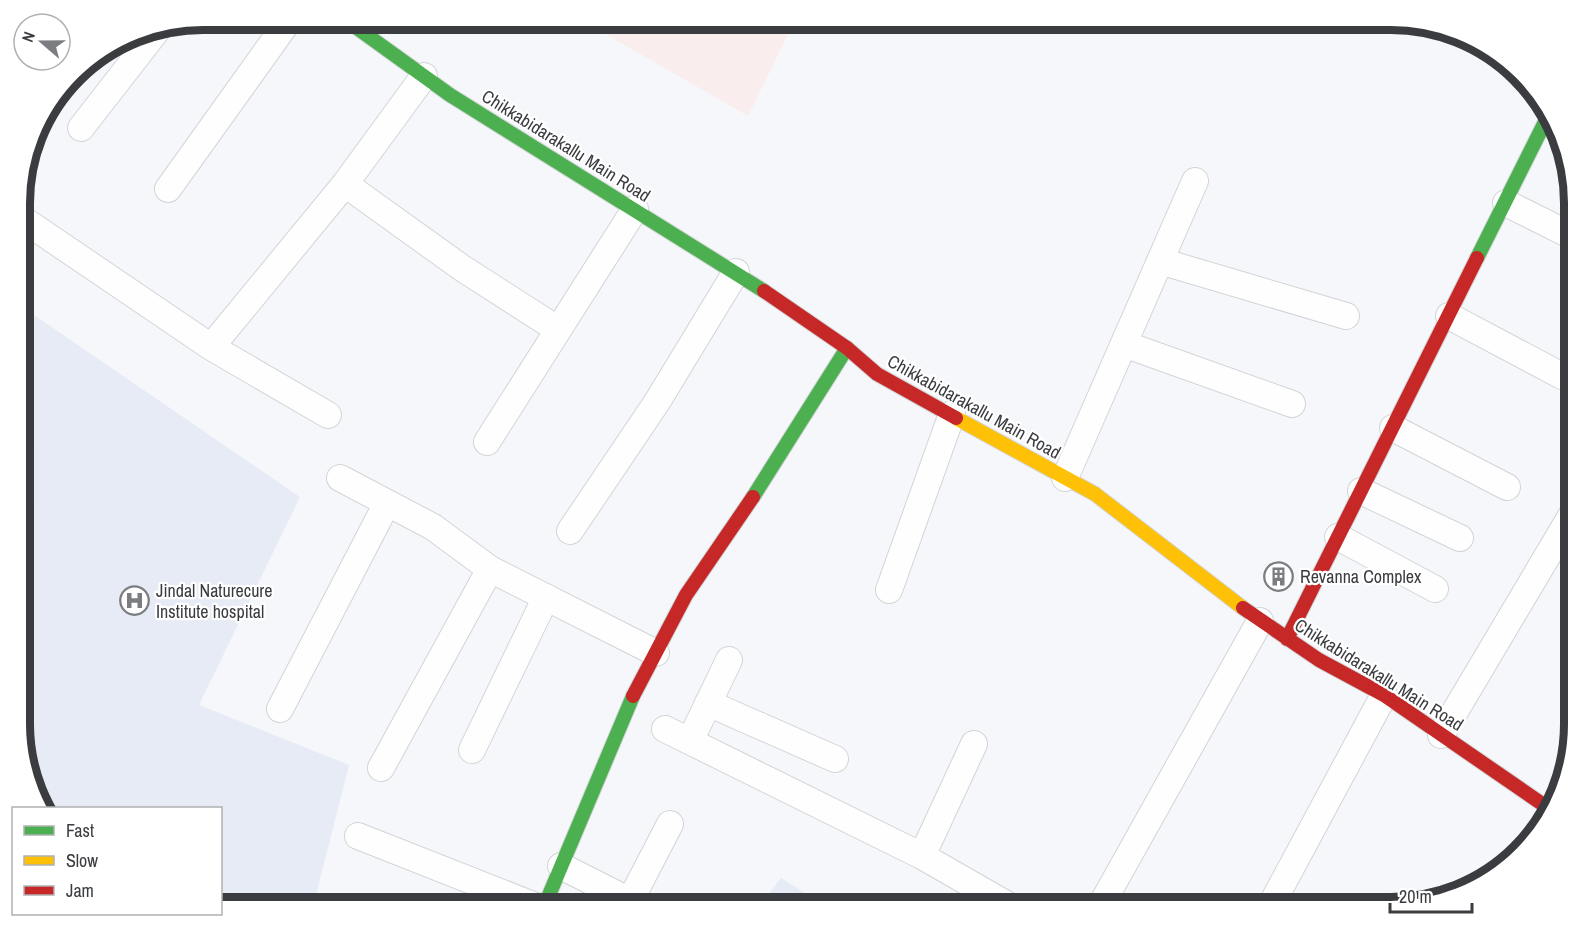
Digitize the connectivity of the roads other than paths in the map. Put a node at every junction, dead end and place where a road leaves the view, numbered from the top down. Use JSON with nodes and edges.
{"nodes":[{"id":1,"x":282,"y":30,"type":"edge"},
{"id":2,"x":360,"y":30,"type":"edge"},
{"id":3,"x":150,"y":39,"type":"edge"},
{"id":4,"x":424,"y":76,"type":"junction"},
{"id":5,"x":1544,"y":124,"type":"edge"},
{"id":6,"x":81,"y":128,"type":"dead end"},
{"id":7,"x":1195,"y":181,"type":"dead end"},
{"id":8,"x":345,"y":184,"type":"junction"},
{"id":9,"x":168,"y":189,"type":"dead end"},
{"id":10,"x":1506,"y":202,"type":"junction"},
{"id":11,"x":635,"y":209,"type":"junction"},
{"id":12,"x":30,"y":224,"type":"edge"},
{"id":13,"x":1564,"y":232,"type":"edge"},
{"id":14,"x":1160,"y":261,"type":"junction"},
{"id":15,"x":736,"y":272,"type":"junction"},
{"id":16,"x":1346,"y":316,"type":"dead end"},
{"id":17,"x":1449,"y":316,"type":"junction"},
{"id":18,"x":557,"y":329,"type":"junction"},
{"id":19,"x":1124,"y":344,"type":"junction"},
{"id":20,"x":212,"y":347,"type":"junction"},
{"id":21,"x":847,"y":348,"type":"junction"},
{"id":22,"x":1562,"y":376,"type":"dead end"},
{"id":23,"x":1292,"y":404,"type":"dead end"},
{"id":24,"x":952,"y":414,"type":"junction"},
{"id":25,"x":328,"y":415,"type":"dead end"},
{"id":26,"x":1393,"y":428,"type":"junction"},
{"id":27,"x":487,"y":442,"type":"dead end"},
{"id":28,"x":340,"y":478,"type":"dead end"},
{"id":29,"x":1065,"y":478,"type":"junction"},
{"id":30,"x":1507,"y":487,"type":"dead end"},
{"id":31,"x":1362,"y":491,"type":"junction"},
{"id":32,"x":387,"y":503,"type":"junction"},
{"id":33,"x":1564,"y":528,"type":"edge"},
{"id":34,"x":570,"y":531,"type":"dead end"},
{"id":35,"x":1338,"y":537,"type":"junction"},
{"id":36,"x":1460,"y":538,"type":"dead end"},
{"id":37,"x":490,"y":568,"type":"junction"},
{"id":38,"x":1435,"y":589,"type":"dead end"},
{"id":39,"x":889,"y":590,"type":"dead end"},
{"id":40,"x":546,"y":597,"type":"junction"},
{"id":41,"x":1260,"y":621,"type":"junction"},
{"id":42,"x":1287,"y":639,"type":"junction"},
{"id":43,"x":656,"y":653,"type":"junction"},
{"id":44,"x":729,"y":660,"type":"dead end"},
{"id":45,"x":1384,"y":695,"type":"junction"},
{"id":46,"x":708,"y":703,"type":"junction"},
{"id":47,"x":280,"y":709,"type":"dead end"},
{"id":48,"x":664,"y":729,"type":"dead end"},
{"id":49,"x":1441,"y":735,"type":"junction"},
{"id":50,"x":690,"y":741,"type":"junction"},
{"id":51,"x":974,"y":744,"type":"dead end"},
{"id":52,"x":472,"y":750,"type":"dead end"},
{"id":53,"x":836,"y":759,"type":"dead end"},
{"id":54,"x":381,"y":768,"type":"dead end"},
{"id":55,"x":1544,"y":805,"type":"edge"},
{"id":56,"x":670,"y":824,"type":"dead end"},
{"id":57,"x":358,"y":836,"type":"dead end"},
{"id":58,"x":922,"y":856,"type":"junction"},
{"id":59,"x":561,"y":866,"type":"junction"},
{"id":60,"x":513,"y":897,"type":"edge"},
{"id":61,"x":548,"y":897,"type":"edge"},
{"id":62,"x":620,"y":897,"type":"edge"},
{"id":63,"x":633,"y":897,"type":"edge"},
{"id":64,"x":994,"y":897,"type":"edge"},
{"id":65,"x":1106,"y":897,"type":"edge"},
{"id":66,"x":1275,"y":897,"type":"edge"}],
"edges":[{"from":1,"to":9,"type":"street"},
{"from":2,"to":4,"type":"street","name":"Chikkabidarakallu Main Road"},
{"from":3,"to":6,"type":"street"},
{"from":4,"to":8,"type":"street"},
{"from":4,"to":11,"type":"street","name":"Chikkabidarakallu Main Road"},
{"from":5,"to":10,"type":"street"},
{"from":7,"to":14,"type":"street"},
{"from":8,"to":18,"type":"street"},
{"from":8,"to":20,"type":"street"},
{"from":10,"to":13,"type":"street"},
{"from":10,"to":17,"type":"street"},
{"from":11,"to":15,"type":"street","name":"Chikkabidarakallu Main Road"},
{"from":11,"to":18,"type":"street"},
{"from":12,"to":20,"type":"street"},
{"from":14,"to":16,"type":"street"},
{"from":14,"to":19,"type":"street"},
{"from":15,"to":21,"type":"street","name":"Chikkabidarakallu Main Road"},
{"from":15,"to":34,"type":"street"},
{"from":17,"to":22,"type":"street"},
{"from":17,"to":26,"type":"street"},
{"from":18,"to":27,"type":"street"},
{"from":19,"to":23,"type":"street"},
{"from":19,"to":29,"type":"street"},
{"from":20,"to":25,"type":"street"},
{"from":21,"to":24,"type":"street","name":"Chikkabidarakallu Main Road"},
{"from":21,"to":43,"type":"street"},
{"from":24,"to":29,"type":"street","name":"Chikkabidarakallu Main Road"},
{"from":24,"to":39,"type":"street"},
{"from":26,"to":30,"type":"street"},
{"from":26,"to":31,"type":"street"},
{"from":28,"to":32,"type":"street"},
{"from":29,"to":41,"type":"street","name":"Chikkabidarakallu Main Road"},
{"from":31,"to":35,"type":"street"},
{"from":31,"to":36,"type":"street"},
{"from":32,"to":37,"type":"street"},
{"from":32,"to":47,"type":"street"},
{"from":33,"to":49,"type":"street"},
{"from":35,"to":38,"type":"street"},
{"from":35,"to":42,"type":"street"},
{"from":37,"to":40,"type":"street"},
{"from":37,"to":54,"type":"street"},
{"from":40,"to":43,"type":"street"},
{"from":40,"to":52,"type":"street"},
{"from":41,"to":42,"type":"street","name":"Chikkabidarakallu Main Road"},
{"from":41,"to":65,"type":"street"},
{"from":42,"to":45,"type":"street","name":"Chikkabidarakallu Main Road"},
{"from":43,"to":59,"type":"street"},
{"from":44,"to":46,"type":"street"},
{"from":45,"to":49,"type":"street","name":"Chikkabidarakallu Main Road"},
{"from":45,"to":66,"type":"street"},
{"from":46,"to":50,"type":"street"},
{"from":46,"to":53,"type":"street"},
{"from":48,"to":50,"type":"street"},
{"from":49,"to":55,"type":"street","name":"Chikkabidarakallu Main Road"},
{"from":50,"to":58,"type":"street"},
{"from":51,"to":58,"type":"street"},
{"from":56,"to":63,"type":"street"},
{"from":57,"to":60,"type":"street"},
{"from":58,"to":64,"type":"street"},
{"from":59,"to":61,"type":"street"},
{"from":59,"to":62,"type":"street"}]}
